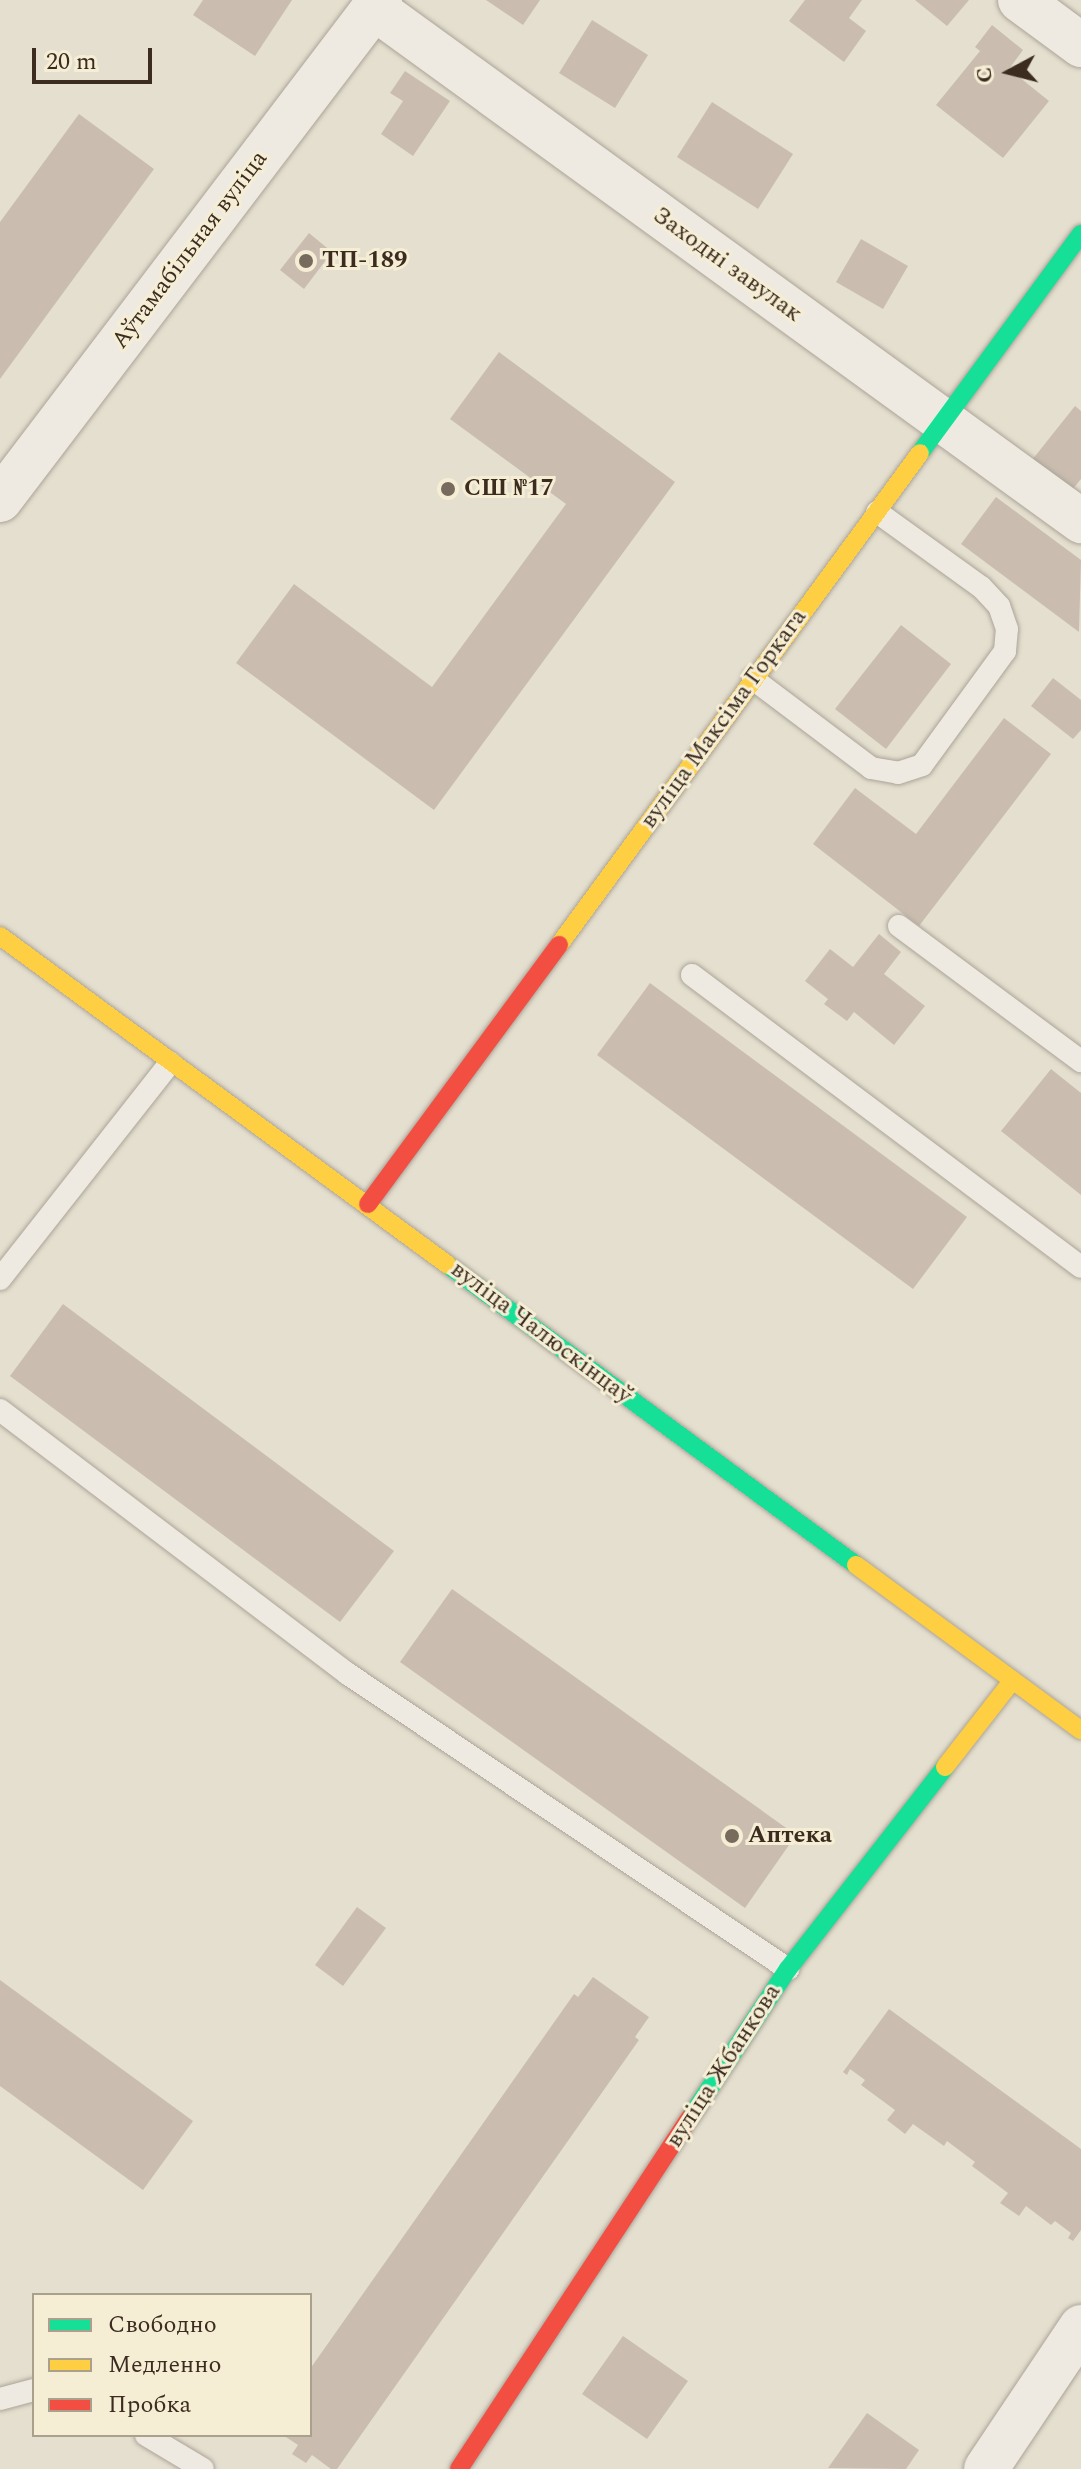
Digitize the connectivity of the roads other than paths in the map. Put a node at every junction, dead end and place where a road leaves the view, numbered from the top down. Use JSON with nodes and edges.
{"nodes":[{"id":1,"x":1020,"y":0,"type":"edge"},
{"id":2,"x":377,"y":4,"type":"edge"},
{"id":3,"x":1081,"y":45,"type":"edge"},
{"id":4,"x":1081,"y":234,"type":"edge"},
{"id":5,"x":943,"y":422,"type":"junction"},
{"id":6,"x":0,"y":500,"type":"edge"},
{"id":7,"x":877,"y":512,"type":"junction"},
{"id":8,"x":1081,"y":521,"type":"edge"},
{"id":9,"x":753,"y":679,"type":"junction"},
{"id":10,"x":899,"y":926,"type":"dead end"},
{"id":11,"x":0,"y":936,"type":"edge"},
{"id":12,"x":692,"y":975,"type":"dead end"},
{"id":13,"x":1081,"y":1061,"type":"edge"},
{"id":14,"x":170,"y":1063,"type":"junction"},
{"id":15,"x":368,"y":1204,"type":"junction"},
{"id":16,"x":1081,"y":1267,"type":"edge"},
{"id":17,"x":0,"y":1279,"type":"edge"},
{"id":18,"x":0,"y":1410,"type":"edge"},
{"id":19,"x":1013,"y":1680,"type":"junction"},
{"id":20,"x":1081,"y":1730,"type":"edge"},
{"id":21,"x":788,"y":1969,"type":"junction"},
{"id":22,"x":1081,"y":2327,"type":"edge"},
{"id":23,"x":32,"y":2391,"type":"edge"},
{"id":24,"x":0,"y":2399,"type":"edge"},
{"id":25,"x":149,"y":2437,"type":"edge"},
{"id":26,"x":203,"y":2469,"type":"edge"},
{"id":27,"x":459,"y":2469,"type":"edge"},
{"id":28,"x":986,"y":2469,"type":"edge"}],
"edges":[{"from":1,"to":3,"type":"street"},
{"from":2,"to":5,"type":"street","name":"Заходні завулак"},
{"from":2,"to":6,"type":"street","name":"Аўтамабільная вуліца"},
{"from":4,"to":5,"type":"street","name":"вуліца Максіма Горкага"},
{"from":5,"to":7,"type":"street","name":"вуліца Максіма Горкага"},
{"from":5,"to":8,"type":"street","name":"Заходні завулак"},
{"from":7,"to":9,"type":"street","name":"вуліца Максіма Горкага"},
{"from":7,"to":9,"type":"lane"},
{"from":9,"to":15,"type":"street","name":"вуліца Максіма Горкага"},
{"from":10,"to":13,"type":"lane"},
{"from":11,"to":14,"type":"street","name":"вуліца Чалюскінцаў"},
{"from":12,"to":16,"type":"lane"},
{"from":14,"to":15,"type":"street","name":"вуліца Чалюскінцаў"},
{"from":14,"to":17,"type":"lane"},
{"from":15,"to":19,"type":"street","name":"вуліца Чалюскінцаў"},
{"from":18,"to":21,"type":"lane"},
{"from":19,"to":20,"type":"street","name":"вуліца Чалюскінцаў"},
{"from":19,"to":21,"type":"street","name":"вуліца Жбанкова"},
{"from":21,"to":27,"type":"street","name":"вуліца Жбанкова"},
{"from":22,"to":28,"type":"street"},
{"from":23,"to":24,"type":"lane"},
{"from":25,"to":26,"type":"lane"}]}
